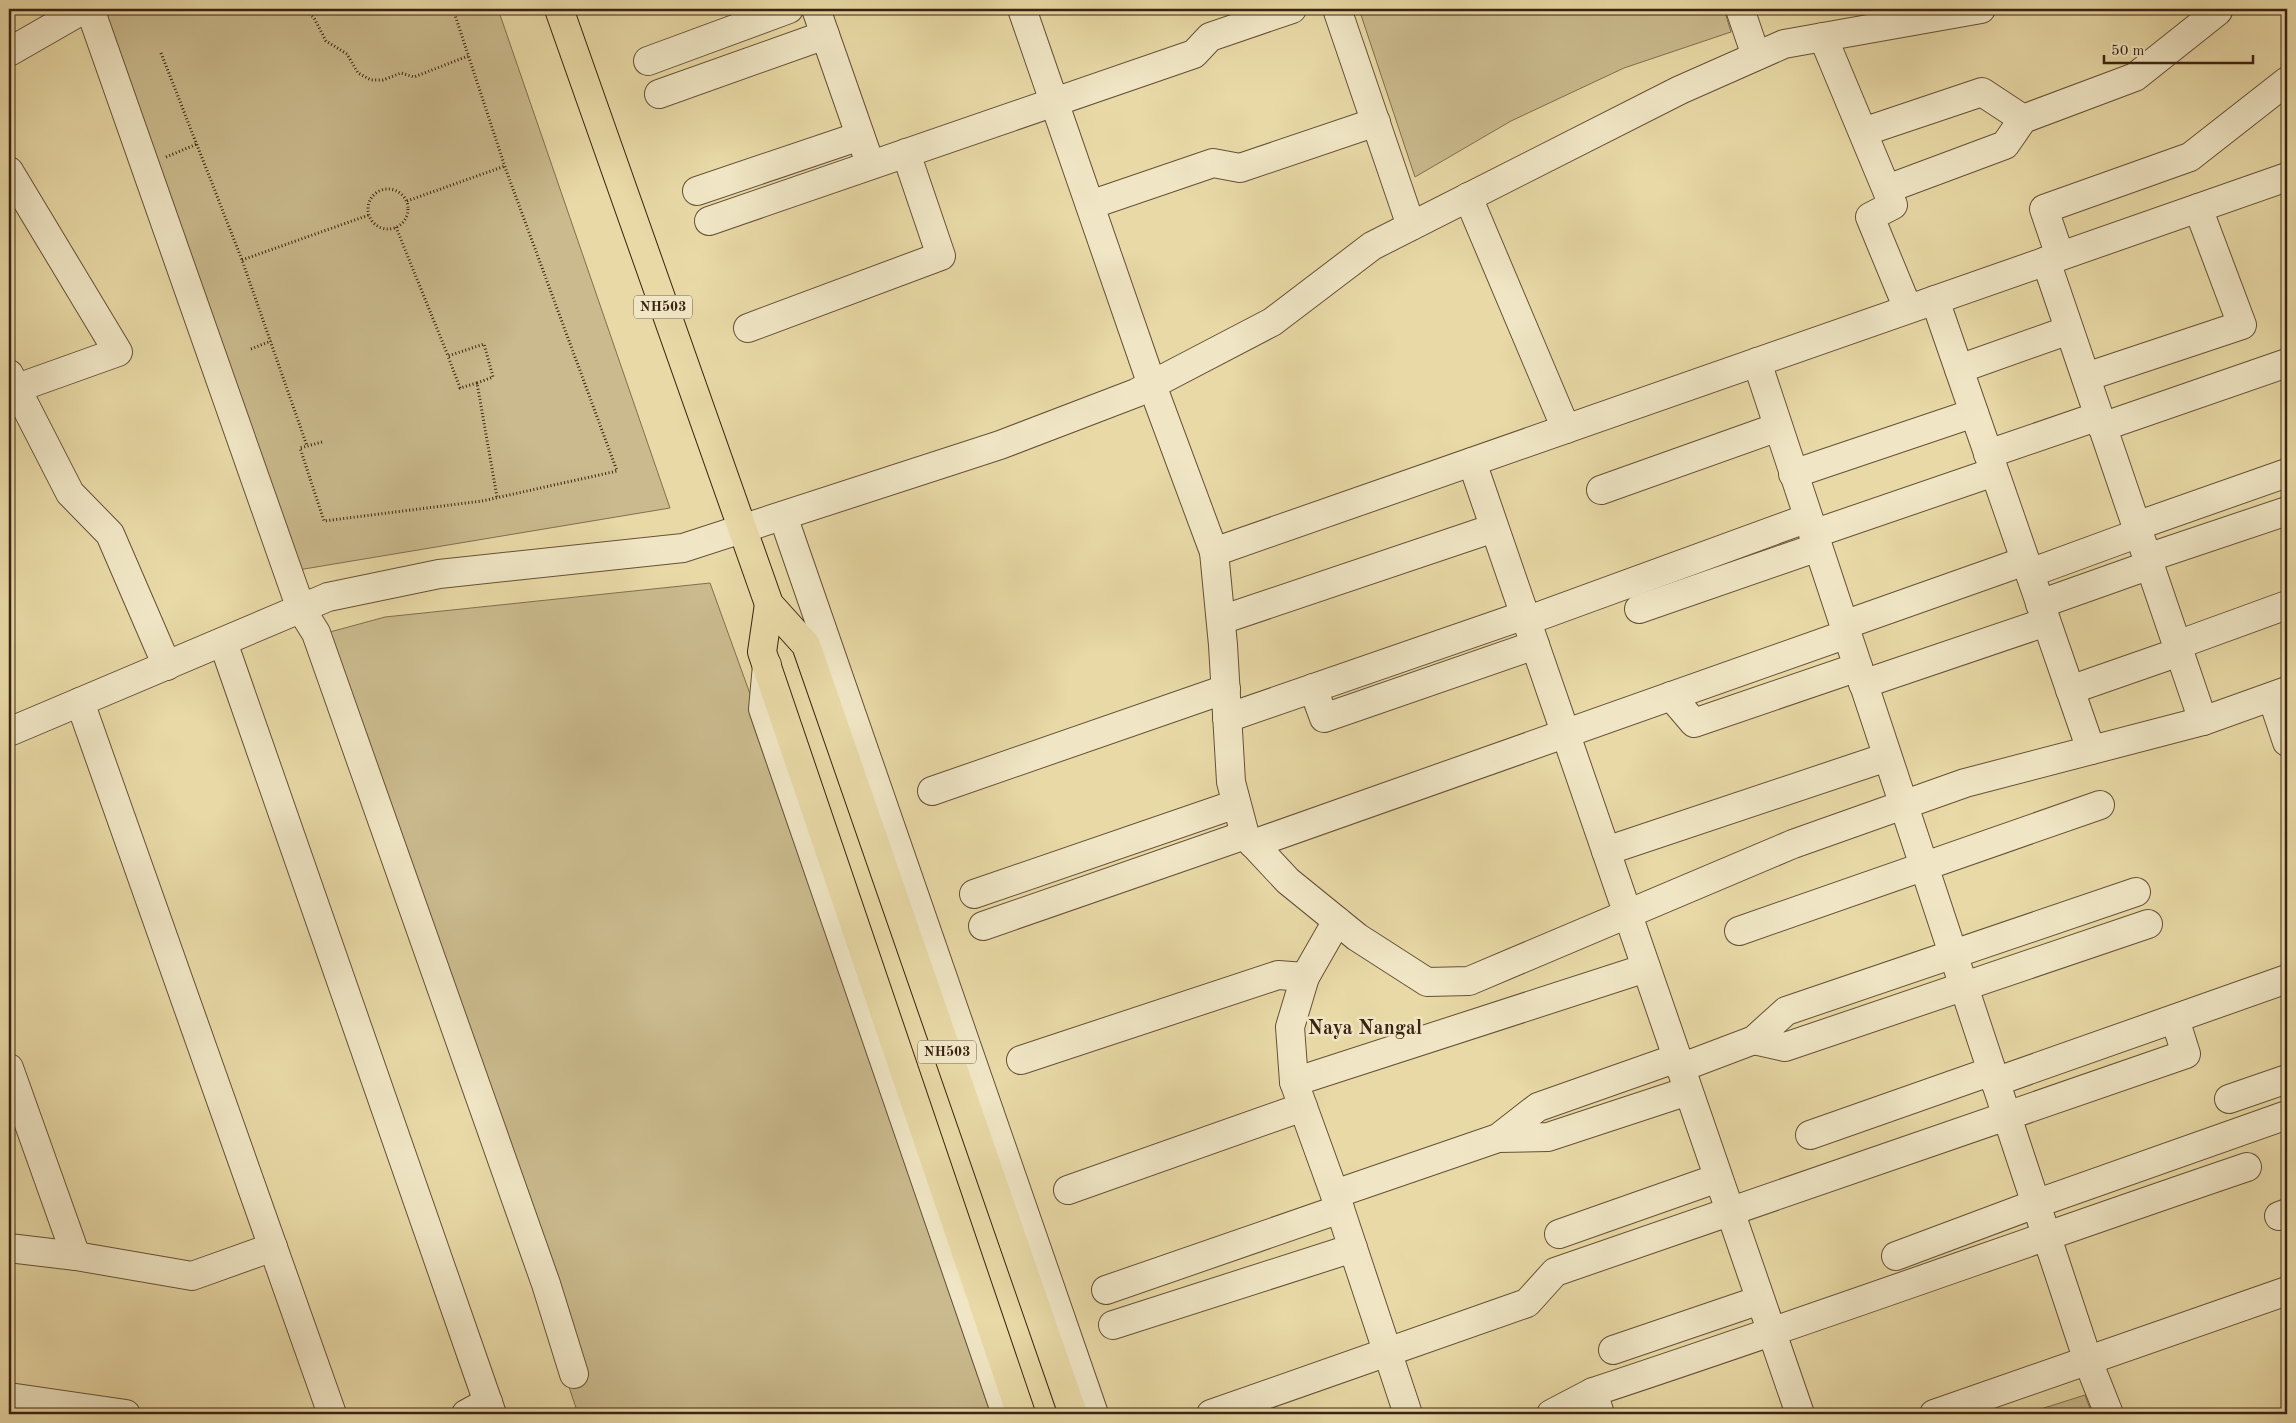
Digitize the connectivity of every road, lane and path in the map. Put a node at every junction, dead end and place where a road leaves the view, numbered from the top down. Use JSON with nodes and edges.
{"nodes":[{"id":1,"x":84,"y":9,"type":"edge"},
{"id":2,"x":90,"y":9,"type":"edge"},
{"id":3,"x":304,"y":9,"type":"edge"},
{"id":4,"x":453,"y":9,"type":"edge"},
{"id":5,"x":559,"y":9,"type":"edge"},
{"id":6,"x":789,"y":9,"type":"edge"},
{"id":7,"x":816,"y":9,"type":"edge"},
{"id":8,"x":1022,"y":9,"type":"edge"},
{"id":9,"x":1292,"y":9,"type":"edge"},
{"id":10,"x":1337,"y":9,"type":"edge"},
{"id":11,"x":1740,"y":9,"type":"edge"},
{"id":12,"x":1980,"y":9,"type":"edge"},
{"id":13,"x":2217,"y":9,"type":"edge"},
{"id":14,"x":825,"y":35,"type":"junction"},
{"id":15,"x":1823,"y":37,"type":"junction"},
{"id":16,"x":9,"y":52,"type":"edge"},
{"id":17,"x":162,"y":53,"type":"dead end"},
{"id":18,"x":468,"y":56,"type":"junction"},
{"id":19,"x":1756,"y":56,"type":"junction"},
{"id":20,"x":648,"y":61,"type":"dead end"},
{"id":21,"x":2287,"y":81,"type":"edge"},
{"id":22,"x":659,"y":94,"type":"dead end"},
{"id":23,"x":1054,"y":102,"type":"junction"},
{"id":24,"x":2023,"y":119,"type":"junction"},
{"id":25,"x":1376,"y":122,"type":"junction"},
{"id":26,"x":1863,"y":132,"type":"junction"},
{"id":27,"x":860,"y":136,"type":"junction"},
{"id":28,"x":197,"y":144,"type":"junction"},
{"id":29,"x":906,"y":153,"type":"junction"},
{"id":30,"x":871,"y":165,"type":"junction"},
{"id":31,"x":145,"y":166,"type":"junction"},
{"id":32,"x":505,"y":166,"type":"junction"},
{"id":33,"x":9,"y":171,"type":"edge"},
{"id":34,"x":2287,"y":177,"type":"edge"},
{"id":35,"x":1887,"y":189,"type":"junction"},
{"id":36,"x":697,"y":191,"type":"dead end"},
{"id":37,"x":1468,"y":197,"type":"junction"},
{"id":38,"x":407,"y":201,"type":"junction"},
{"id":39,"x":1090,"y":205,"type":"junction"},
{"id":40,"x":2198,"y":208,"type":"junction"},
{"id":41,"x":369,"y":215,"type":"junction"},
{"id":42,"x":709,"y":221,"type":"dead end"},
{"id":43,"x":1412,"y":226,"type":"junction"},
{"id":44,"x":396,"y":227,"type":"junction"},
{"id":45,"x":2053,"y":259,"type":"junction"},
{"id":46,"x":242,"y":260,"type":"junction"},
{"id":47,"x":1935,"y":300,"type":"junction"},
{"id":48,"x":1908,"y":309,"type":"junction"},
{"id":49,"x":748,"y":328,"type":"dead end"},
{"id":50,"x":2069,"y":330,"type":"junction"},
{"id":51,"x":271,"y":341,"type":"junction"},
{"id":52,"x":251,"y":349,"type":"dead end"},
{"id":53,"x":448,"y":356,"type":"junction"},
{"id":54,"x":1756,"y":362,"type":"junction"},
{"id":55,"x":2287,"y":363,"type":"edge"},
{"id":56,"x":1958,"y":369,"type":"junction"},
{"id":57,"x":2086,"y":377,"type":"junction"},
{"id":58,"x":477,"y":383,"type":"junction"},
{"id":59,"x":11,"y":384,"type":"edge"},
{"id":60,"x":1152,"y":385,"type":"junction"},
{"id":61,"x":1974,"y":413,"type":"junction"},
{"id":62,"x":2101,"y":421,"type":"junction"},
{"id":63,"x":1778,"y":427,"type":"junction"},
{"id":64,"x":1566,"y":429,"type":"junction"},
{"id":65,"x":322,"y":442,"type":"dead end"},
{"id":66,"x":307,"y":446,"type":"junction"},
{"id":67,"x":1472,"y":462,"type":"junction"},
{"id":68,"x":1991,"y":463,"type":"junction"},
{"id":69,"x":1793,"y":474,"type":"junction"},
{"id":70,"x":2287,"y":474,"type":"edge"},
{"id":71,"x":1601,"y":490,"type":"dead end"},
{"id":72,"x":497,"y":497,"type":"junction"},
{"id":73,"x":2287,"y":511,"type":"edge"},
{"id":74,"x":783,"y":516,"type":"junction"},
{"id":75,"x":1494,"y":528,"type":"junction"},
{"id":76,"x":741,"y":530,"type":"junction"},
{"id":77,"x":2137,"y":530,"type":"junction"},
{"id":78,"x":1813,"y":533,"type":"junction"},
{"id":79,"x":1214,"y":552,"type":"junction"},
{"id":80,"x":2149,"y":562,"type":"junction"},
{"id":81,"x":2028,"y":567,"type":"junction"},
{"id":82,"x":768,"y":604,"type":"junction"},
{"id":83,"x":2287,"y":606,"type":"edge"},
{"id":84,"x":301,"y":609,"type":"junction"},
{"id":85,"x":1640,"y":609,"type":"dead end"},
{"id":86,"x":2043,"y":613,"type":"junction"},
{"id":87,"x":1221,"y":620,"type":"junction"},
{"id":88,"x":1529,"y":627,"type":"junction"},
{"id":89,"x":1845,"y":630,"type":"junction"},
{"id":90,"x":223,"y":642,"type":"junction"},
{"id":91,"x":2178,"y":649,"type":"junction"},
{"id":92,"x":809,"y":653,"type":"junction"},
{"id":93,"x":767,"y":665,"type":"junction"},
{"id":94,"x":167,"y":666,"type":"junction"},
{"id":95,"x":1860,"y":676,"type":"junction"},
{"id":96,"x":839,"y":677,"type":"junction"},
{"id":97,"x":1226,"y":689,"type":"junction"},
{"id":98,"x":2070,"y":690,"type":"junction"},
{"id":99,"x":2279,"y":694,"type":"edge"},
{"id":100,"x":1671,"y":696,"type":"junction"},
{"id":101,"x":80,"y":702,"type":"junction"},
{"id":102,"x":1227,"y":718,"type":"junction"},
{"id":103,"x":2203,"y":721,"type":"junction"},
{"id":104,"x":9,"y":732,"type":"edge"},
{"id":105,"x":1565,"y":733,"type":"junction"},
{"id":106,"x":2287,"y":741,"type":"edge"},
{"id":107,"x":2091,"y":750,"type":"junction"},
{"id":108,"x":1887,"y":757,"type":"junction"},
{"id":109,"x":932,"y":791,"type":"dead end"},
{"id":110,"x":1236,"y":804,"type":"junction"},
{"id":111,"x":1903,"y":805,"type":"junction"},
{"id":112,"x":2100,"y":805,"type":"dead end"},
{"id":113,"x":1249,"y":840,"type":"junction"},
{"id":114,"x":1606,"y":852,"type":"junction"},
{"id":115,"x":1924,"y":867,"type":"junction"},
{"id":116,"x":2136,"y":892,"type":"dead end"},
{"id":117,"x":974,"y":894,"type":"dead end"},
{"id":118,"x":1628,"y":915,"type":"junction"},
{"id":119,"x":1337,"y":921,"type":"junction"},
{"id":120,"x":2148,"y":924,"type":"dead end"},
{"id":121,"x":983,"y":926,"type":"dead end"},
{"id":122,"x":1740,"y":931,"type":"dead end"},
{"id":123,"x":1952,"y":953,"type":"junction"},
{"id":124,"x":1646,"y":968,"type":"junction"},
{"id":125,"x":1305,"y":977,"type":"junction"},
{"id":126,"x":2287,"y":979,"type":"edge"},
{"id":127,"x":1454,"y":982,"type":"junction"},
{"id":128,"x":1963,"y":986,"type":"junction"},
{"id":129,"x":2175,"y":1019,"type":"junction"},
{"id":130,"x":1468,"y":1025,"type":"junction"},
{"id":131,"x":1754,"y":1040,"type":"junction"},
{"id":132,"x":1021,"y":1060,"type":"dead end"},
{"id":133,"x":9,"y":1068,"type":"edge"},
{"id":134,"x":1681,"y":1072,"type":"junction"},
{"id":135,"x":1993,"y":1077,"type":"junction"},
{"id":136,"x":2287,"y":1079,"type":"edge"},
{"id":137,"x":1294,"y":1082,"type":"junction"},
{"id":138,"x":2229,"y":1098,"type":"dead end"},
{"id":139,"x":1303,"y":1107,"type":"junction"},
{"id":140,"x":2287,"y":1115,"type":"edge"},
{"id":141,"x":2006,"y":1116,"type":"junction"},
{"id":142,"x":1810,"y":1135,"type":"dead end"},
{"id":143,"x":2247,"y":1167,"type":"dead end"},
{"id":144,"x":1718,"y":1178,"type":"junction"},
{"id":145,"x":1068,"y":1190,"type":"dead end"},
{"id":146,"x":1338,"y":1201,"type":"junction"},
{"id":147,"x":2035,"y":1204,"type":"junction"},
{"id":148,"x":1730,"y":1213,"type":"junction"},
{"id":149,"x":1559,"y":1234,"type":"dead end"},
{"id":150,"x":2046,"y":1235,"type":"junction"},
{"id":151,"x":272,"y":1247,"type":"junction"},
{"id":152,"x":9,"y":1248,"type":"edge"},
{"id":153,"x":1353,"y":1248,"type":"junction"},
{"id":154,"x":76,"y":1256,"type":"junction"},
{"id":155,"x":1896,"y":1256,"type":"dead end"},
{"id":156,"x":1106,"y":1290,"type":"dead end"},
{"id":157,"x":2287,"y":1292,"type":"edge"},
{"id":158,"x":1760,"y":1300,"type":"junction"},
{"id":159,"x":1113,"y":1325,"type":"dead end"},
{"id":160,"x":1772,"y":1333,"type":"junction"},
{"id":161,"x":1613,"y":1350,"type":"dead end"},
{"id":162,"x":1387,"y":1353,"type":"junction"},
{"id":163,"x":2088,"y":1361,"type":"junction"},
{"id":164,"x":574,"y":1374,"type":"dead end"},
{"id":165,"x":9,"y":1397,"type":"edge"},
{"id":166,"x":1596,"y":1403,"type":"edge"},
{"id":167,"x":482,"y":1410,"type":"edge"},
{"id":168,"x":126,"y":1414,"type":"edge"},
{"id":169,"x":332,"y":1414,"type":"edge"},
{"id":170,"x":1006,"y":1414,"type":"edge"},
{"id":171,"x":1021,"y":1414,"type":"edge"},
{"id":172,"x":1073,"y":1414,"type":"edge"},
{"id":173,"x":1094,"y":1414,"type":"edge"},
{"id":174,"x":1211,"y":1414,"type":"edge"},
{"id":175,"x":1408,"y":1414,"type":"edge"},
{"id":176,"x":1551,"y":1414,"type":"edge"},
{"id":177,"x":1800,"y":1414,"type":"edge"},
{"id":178,"x":1934,"y":1414,"type":"edge"},
{"id":179,"x":2109,"y":1414,"type":"edge"}],
"edges":[{"from":1,"to":16,"type":"street"},
{"from":2,"to":31,"type":"street"},
{"from":3,"to":18,"type":"path"},
{"from":4,"to":18,"type":"path"},
{"from":5,"to":76,"type":"highway","number":"NH503"},
{"from":6,"to":20,"type":"street"},
{"from":7,"to":14,"type":"street"},
{"from":8,"to":23,"type":"street"},
{"from":9,"to":23,"type":"street"},
{"from":10,"to":25,"type":"street"},
{"from":11,"to":19,"type":"street"},
{"from":12,"to":15,"type":"street"},
{"from":13,"to":24,"type":"street"},
{"from":14,"to":22,"type":"street"},
{"from":14,"to":27,"type":"street"},
{"from":15,"to":19,"type":"street"},
{"from":15,"to":26,"type":"street"},
{"from":17,"to":28,"type":"path"},
{"from":18,"to":32,"type":"path"},
{"from":19,"to":37,"type":"street"},
{"from":21,"to":45,"type":"street"},
{"from":23,"to":29,"type":"street"},
{"from":23,"to":39,"type":"street"},
{"from":24,"to":26,"type":"street"},
{"from":24,"to":35,"type":"street"},
{"from":25,"to":39,"type":"street"},
{"from":25,"to":43,"type":"street"},
{"from":26,"to":35,"type":"street"},
{"from":27,"to":30,"type":"street"},
{"from":27,"to":36,"type":"street"},
{"from":28,"to":31,"type":"path"},
{"from":28,"to":46,"type":"path"},
{"from":29,"to":30,"type":"street"},
{"from":29,"to":49,"type":"street"},
{"from":30,"to":42,"type":"street"},
{"from":31,"to":84,"type":"street"},
{"from":32,"to":38,"type":"path"},
{"from":32,"to":72,"type":"path"},
{"from":33,"to":59,"type":"street"},
{"from":34,"to":40,"type":"street"},
{"from":35,"to":48,"type":"street"},
{"from":37,"to":43,"type":"street"},
{"from":37,"to":64,"type":"street"},
{"from":38,"to":41,"type":"path"},
{"from":38,"to":44,"type":"path"},
{"from":39,"to":60,"type":"street"},
{"from":40,"to":45,"type":"street"},
{"from":40,"to":57,"type":"street"},
{"from":41,"to":44,"type":"path"},
{"from":41,"to":46,"type":"path"},
{"from":43,"to":60,"type":"street"},
{"from":44,"to":53,"type":"path"},
{"from":45,"to":47,"type":"street"},
{"from":45,"to":50,"type":"street"},
{"from":46,"to":51,"type":"path"},
{"from":47,"to":48,"type":"street"},
{"from":47,"to":56,"type":"street"},
{"from":48,"to":54,"type":"street"},
{"from":50,"to":56,"type":"street"},
{"from":50,"to":57,"type":"street"},
{"from":51,"to":52,"type":"path"},
{"from":51,"to":66,"type":"path"},
{"from":53,"to":58,"type":"path"},
{"from":53,"to":58,"type":"path"},
{"from":54,"to":63,"type":"street"},
{"from":54,"to":64,"type":"street"},
{"from":55,"to":62,"type":"street"},
{"from":56,"to":61,"type":"street"},
{"from":57,"to":62,"type":"street"},
{"from":58,"to":72,"type":"path"},
{"from":59,"to":94,"type":"street"},
{"from":60,"to":74,"type":"street"},
{"from":60,"to":79,"type":"street"},
{"from":61,"to":68,"type":"street"},
{"from":61,"to":69,"type":"street"},
{"from":62,"to":68,"type":"street"},
{"from":62,"to":77,"type":"street"},
{"from":63,"to":69,"type":"street"},
{"from":63,"to":71,"type":"street"},
{"from":64,"to":67,"type":"street"},
{"from":65,"to":66,"type":"path"},
{"from":66,"to":72,"type":"path"},
{"from":67,"to":75,"type":"street"},
{"from":67,"to":79,"type":"street"},
{"from":68,"to":78,"type":"street"},
{"from":68,"to":81,"type":"street"},
{"from":69,"to":78,"type":"street"},
{"from":70,"to":77,"type":"street"},
{"from":73,"to":80,"type":"street"},
{"from":74,"to":76,"type":"street"},
{"from":74,"to":96,"type":"street"},
{"from":75,"to":87,"type":"street"},
{"from":75,"to":88,"type":"street"},
{"from":76,"to":82,"type":"highway","number":"NH503"},
{"from":76,"to":84,"type":"street"},
{"from":77,"to":80,"type":"street"},
{"from":77,"to":81,"type":"street"},
{"from":78,"to":85,"type":"street"},
{"from":78,"to":88,"type":"street"},
{"from":78,"to":89,"type":"street"},
{"from":79,"to":87,"type":"street"},
{"from":80,"to":86,"type":"street"},
{"from":80,"to":91,"type":"street"},
{"from":81,"to":86,"type":"street"},
{"from":81,"to":89,"type":"street"},
{"from":82,"to":92,"type":"highway","number":"NH503"},
{"from":82,"to":93,"type":"highway","number":"NH503"},
{"from":83,"to":91,"type":"street"},
{"from":84,"to":90,"type":"street"},
{"from":84,"to":164,"type":"street"},
{"from":86,"to":95,"type":"street"},
{"from":86,"to":98,"type":"street"},
{"from":87,"to":97,"type":"street"},
{"from":88,"to":102,"type":"street"},
{"from":88,"to":105,"type":"street"},
{"from":89,"to":95,"type":"street"},
{"from":89,"to":100,"type":"street"},
{"from":90,"to":94,"type":"street"},
{"from":90,"to":167,"type":"street"},
{"from":91,"to":98,"type":"street"},
{"from":91,"to":103,"type":"street"},
{"from":92,"to":96,"type":"street"},
{"from":92,"to":172,"type":"highway","number":"NH503"},
{"from":93,"to":170,"type":"street"},
{"from":93,"to":171,"type":"highway","number":"NH503"},
{"from":94,"to":101,"type":"street"},
{"from":95,"to":100,"type":"street"},
{"from":95,"to":108,"type":"street"},
{"from":96,"to":173,"type":"street"},
{"from":97,"to":102,"type":"street"},
{"from":97,"to":109,"type":"street"},
{"from":98,"to":107,"type":"street"},
{"from":99,"to":103,"type":"street"},
{"from":99,"to":106,"type":"street"},
{"from":100,"to":105,"type":"street"},
{"from":101,"to":104,"type":"street"},
{"from":101,"to":151,"type":"street"},
{"from":102,"to":110,"type":"street"},
{"from":103,"to":107,"type":"street"},
{"from":105,"to":113,"type":"street"},
{"from":105,"to":114,"type":"street"},
{"from":107,"to":111,"type":"street"},
{"from":108,"to":111,"type":"street"},
{"from":108,"to":114,"type":"street"},
{"from":110,"to":113,"type":"street"},
{"from":110,"to":117,"type":"street"},
{"from":111,"to":115,"type":"street"},
{"from":111,"to":118,"type":"street"},
{"from":112,"to":115,"type":"street"},
{"from":113,"to":119,"type":"street"},
{"from":113,"to":121,"type":"street"},
{"from":114,"to":118,"type":"street"},
{"from":115,"to":122,"type":"street"},
{"from":115,"to":123,"type":"street"},
{"from":116,"to":123,"type":"street"},
{"from":118,"to":124,"type":"street"},
{"from":118,"to":127,"type":"street"},
{"from":119,"to":125,"type":"street"},
{"from":119,"to":127,"type":"street"},
{"from":120,"to":128,"type":"street"},
{"from":123,"to":128,"type":"street"},
{"from":123,"to":131,"type":"street"},
{"from":124,"to":130,"type":"street"},
{"from":124,"to":134,"type":"street"},
{"from":125,"to":132,"type":"street"},
{"from":125,"to":137,"type":"street"},
{"from":126,"to":129,"type":"street"},
{"from":127,"to":130,"type":"street"},
{"from":128,"to":131,"type":"street"},
{"from":128,"to":135,"type":"street"},
{"from":129,"to":135,"type":"street"},
{"from":129,"to":141,"type":"street"},
{"from":130,"to":137,"type":"street"},
{"from":131,"to":134,"type":"street"},
{"from":133,"to":154,"type":"street"},
{"from":134,"to":144,"type":"street"},
{"from":134,"to":146,"type":"street"},
{"from":135,"to":141,"type":"street"},
{"from":135,"to":142,"type":"street"},
{"from":136,"to":138,"type":"street"},
{"from":137,"to":139,"type":"street"},
{"from":139,"to":145,"type":"street"},
{"from":139,"to":146,"type":"street"},
{"from":140,"to":147,"type":"street"},
{"from":141,"to":147,"type":"street"},
{"from":141,"to":148,"type":"street"},
{"from":143,"to":150,"type":"street"},
{"from":144,"to":148,"type":"street"},
{"from":144,"to":149,"type":"street"},
{"from":146,"to":153,"type":"street"},
{"from":146,"to":156,"type":"street"},
{"from":147,"to":150,"type":"street"},
{"from":147,"to":155,"type":"street"},
{"from":148,"to":158,"type":"street"},
{"from":148,"to":162,"type":"street"},
{"from":150,"to":160,"type":"street"},
{"from":150,"to":163,"type":"street"},
{"from":151,"to":154,"type":"street"},
{"from":151,"to":169,"type":"street"},
{"from":152,"to":154,"type":"street"},
{"from":153,"to":159,"type":"street"},
{"from":153,"to":162,"type":"street"},
{"from":157,"to":163,"type":"street"},
{"from":158,"to":160,"type":"street"},
{"from":158,"to":161,"type":"street"},
{"from":160,"to":166,"type":"street"},
{"from":160,"to":177,"type":"street"},
{"from":162,"to":174,"type":"street"},
{"from":162,"to":175,"type":"street"},
{"from":163,"to":178,"type":"street"},
{"from":163,"to":179,"type":"street"},
{"from":165,"to":168,"type":"street"},
{"from":166,"to":176,"type":"street"}]}
